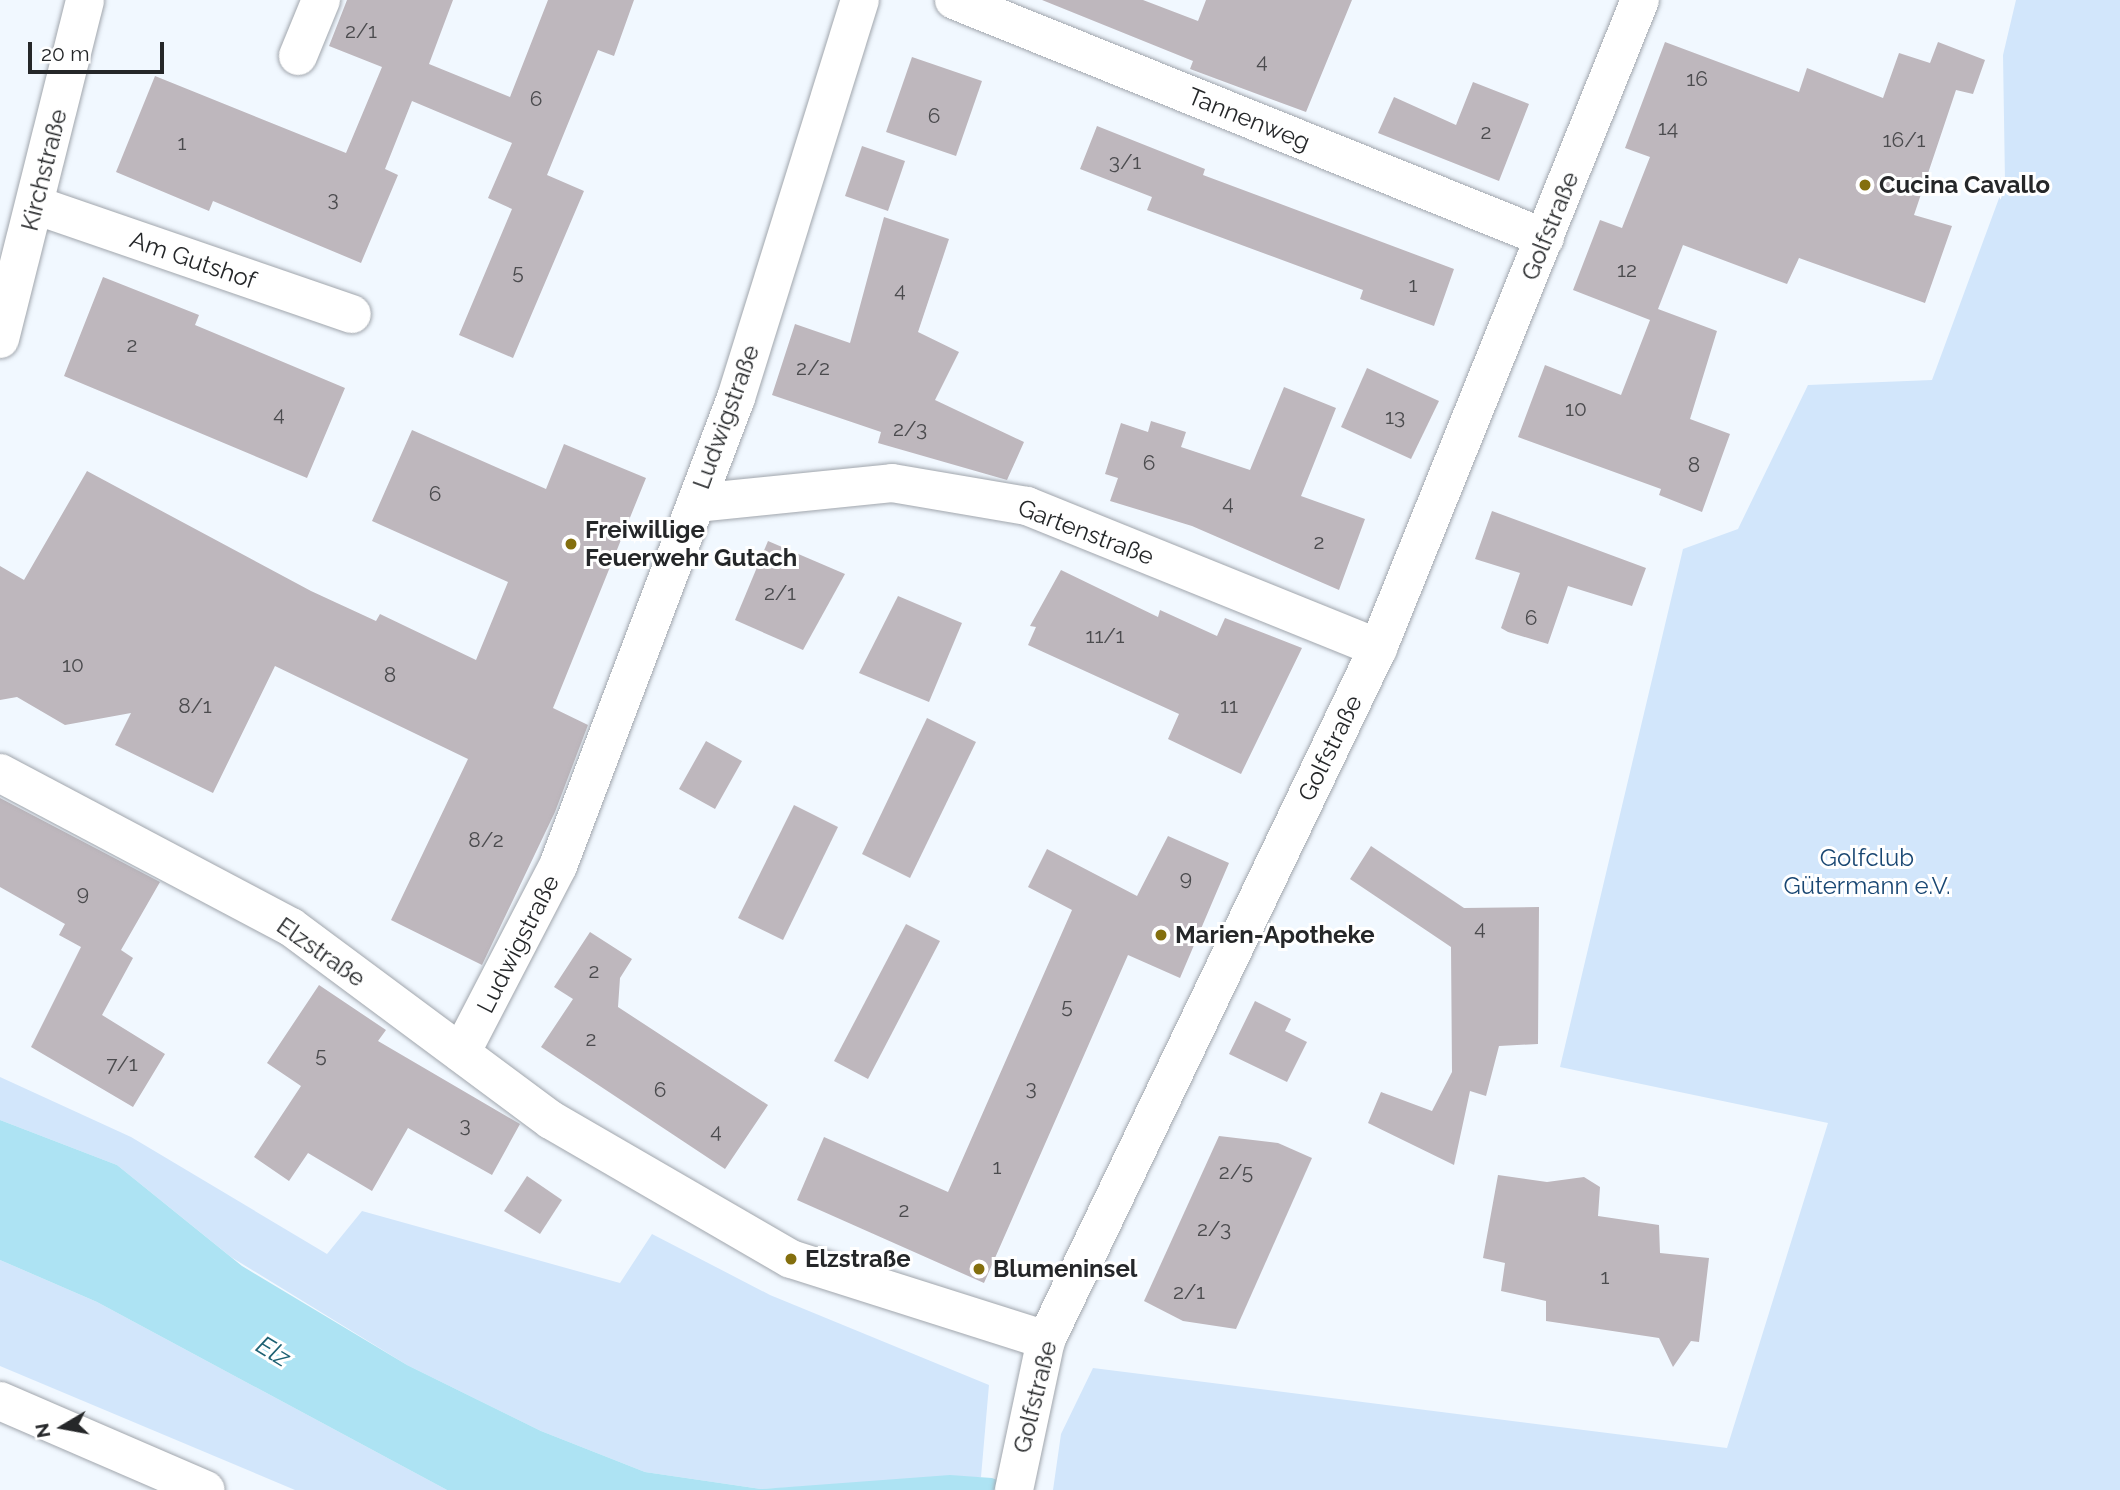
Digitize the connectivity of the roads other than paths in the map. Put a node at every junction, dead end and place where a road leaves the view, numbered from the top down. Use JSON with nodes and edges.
{"nodes":[{"id":1,"x":85,"y":0,"type":"edge"},
{"id":2,"x":321,"y":0,"type":"edge"},
{"id":3,"x":860,"y":0,"type":"edge"},
{"id":4,"x":954,"y":0,"type":"edge"},
{"id":5,"x":1640,"y":0,"type":"edge"},
{"id":6,"x":298,"y":56,"type":"dead end"},
{"id":7,"x":35,"y":205,"type":"junction"},
{"id":8,"x":1545,"y":238,"type":"junction"},
{"id":9,"x":352,"y":314,"type":"dead end"},
{"id":10,"x":0,"y":339,"type":"edge"},
{"id":11,"x":696,"y":503,"type":"junction"},
{"id":12,"x":1378,"y":648,"type":"junction"},
{"id":13,"x":0,"y":773,"type":"edge"},
{"id":14,"x":461,"y":1053,"type":"junction"},
{"id":15,"x":1046,"y":1340,"type":"junction"},
{"id":16,"x":0,"y":1401,"type":"edge"},
{"id":17,"x":206,"y":1490,"type":"edge"},
{"id":18,"x":1014,"y":1490,"type":"edge"}],
"edges":[{"from":1,"to":7,"type":"street","name":"Kirchstraße"},
{"from":2,"to":6,"type":"street"},
{"from":3,"to":11,"type":"street","name":"Ludwigstraße"},
{"from":4,"to":8,"type":"street","name":"Tannenweg"},
{"from":5,"to":8,"type":"street","name":"Golfstraße"},
{"from":7,"to":9,"type":"street","name":"Am Gutshof"},
{"from":7,"to":10,"type":"street","name":"Kirchstraße"},
{"from":8,"to":12,"type":"street","name":"Golfstraße"},
{"from":11,"to":12,"type":"street","name":"Gartenstraße"},
{"from":11,"to":14,"type":"street","name":"Ludwigstraße"},
{"from":12,"to":15,"type":"street","name":"Golfstraße"},
{"from":13,"to":14,"type":"street","name":"Elzstraße"},
{"from":14,"to":15,"type":"street","name":"Elzstraße"},
{"from":15,"to":18,"type":"street","name":"Golfstraße"},
{"from":16,"to":17,"type":"street"}]}
